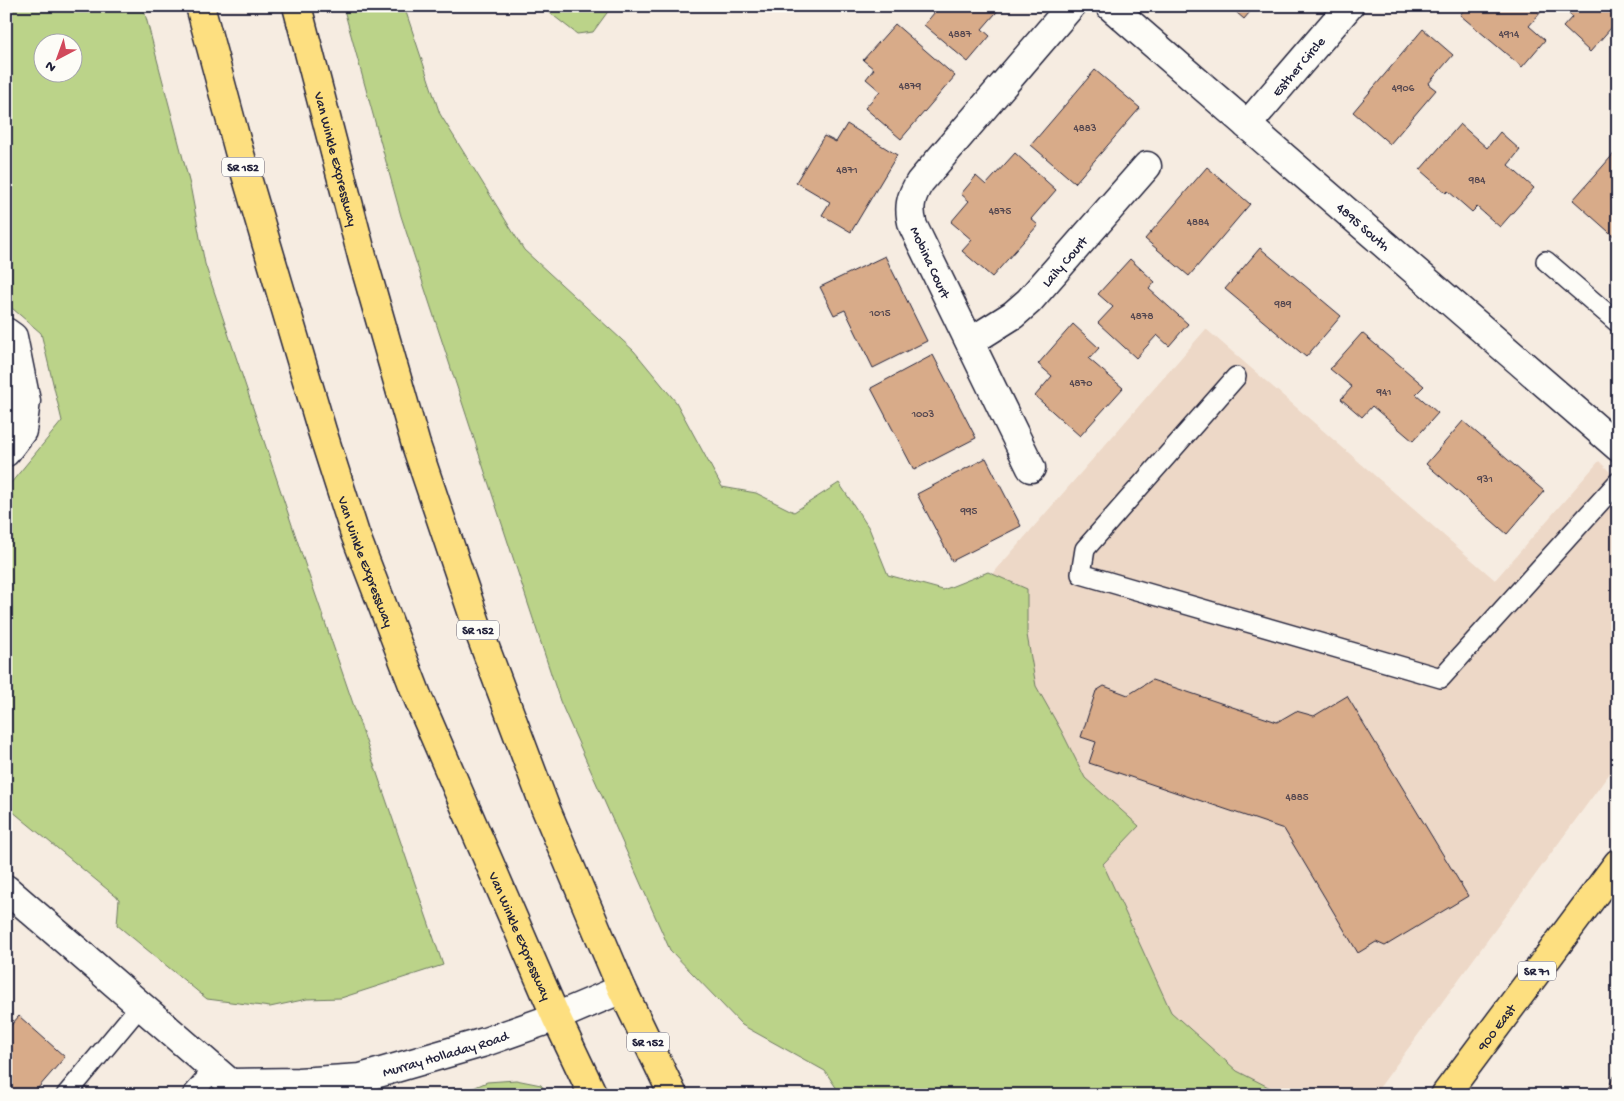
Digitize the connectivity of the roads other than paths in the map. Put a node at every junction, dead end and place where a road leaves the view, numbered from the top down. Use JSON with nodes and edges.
{"nodes":[{"id":1,"x":200,"y":6,"type":"edge"},
{"id":2,"x":297,"y":6,"type":"edge"},
{"id":3,"x":1071,"y":6,"type":"edge"},
{"id":4,"x":1110,"y":6,"type":"edge"},
{"id":5,"x":1348,"y":6,"type":"edge"},
{"id":6,"x":1247,"y":125,"type":"junction"},
{"id":7,"x":1147,"y":166,"type":"dead end"},
{"id":8,"x":1546,"y":260,"type":"dead end"},
{"id":9,"x":1618,"y":323,"type":"edge"},
{"id":10,"x":6,"y":332,"type":"edge"},
{"id":11,"x":970,"y":342,"type":"junction"},
{"id":12,"x":1236,"y":377,"type":"dead end"},
{"id":13,"x":1618,"y":447,"type":"edge"},
{"id":14,"x":6,"y":452,"type":"edge"},
{"id":15,"x":1030,"y":468,"type":"dead end"},
{"id":16,"x":1618,"y":482,"type":"edge"},
{"id":17,"x":1618,"y":863,"type":"edge"},
{"id":18,"x":6,"y":889,"type":"edge"},
{"id":19,"x":622,"y":989,"type":"junction"},
{"id":20,"x":140,"y":1006,"type":"junction"},
{"id":21,"x":556,"y":1017,"type":"junction"},
{"id":22,"x":229,"y":1082,"type":"edge"},
{"id":23,"x":66,"y":1095,"type":"edge"},
{"id":24,"x":192,"y":1095,"type":"edge"},
{"id":25,"x":593,"y":1095,"type":"edge"},
{"id":26,"x":673,"y":1095,"type":"edge"},
{"id":27,"x":1445,"y":1095,"type":"edge"}],
"edges":[{"from":1,"to":21,"type":"main road","name":"Van Winkle Expressway","number":"SR 152"},
{"from":2,"to":19,"type":"main road","name":"Van Winkle Expressway","number":"SR 152"},
{"from":3,"to":11,"type":"street","name":"Mobina Court"},
{"from":4,"to":6,"type":"street","name":"4895 South"},
{"from":5,"to":6,"type":"street","name":"Esther Circle"},
{"from":6,"to":13,"type":"street","name":"4895 South"},
{"from":7,"to":11,"type":"street","name":"Laily Court"},
{"from":8,"to":9,"type":"lane"},
{"from":10,"to":14,"type":"street"},
{"from":11,"to":15,"type":"street","name":"Mobina Court"},
{"from":12,"to":16,"type":"lane"},
{"from":17,"to":27,"type":"main road","name":"900 East","number":"SR 71"},
{"from":18,"to":20,"type":"street"},
{"from":19,"to":21,"type":"street","name":"Murray Holladay Road"},
{"from":19,"to":26,"type":"main road","name":"Van Winkle Expressway","number":"SR 152"},
{"from":20,"to":22,"type":"street"},
{"from":20,"to":23,"type":"lane"},
{"from":21,"to":22,"type":"street","name":"Murray Holladay Road"},
{"from":21,"to":25,"type":"main road","name":"Van Winkle Expressway","number":"SR 152"},
{"from":22,"to":24,"type":"lane"}]}
